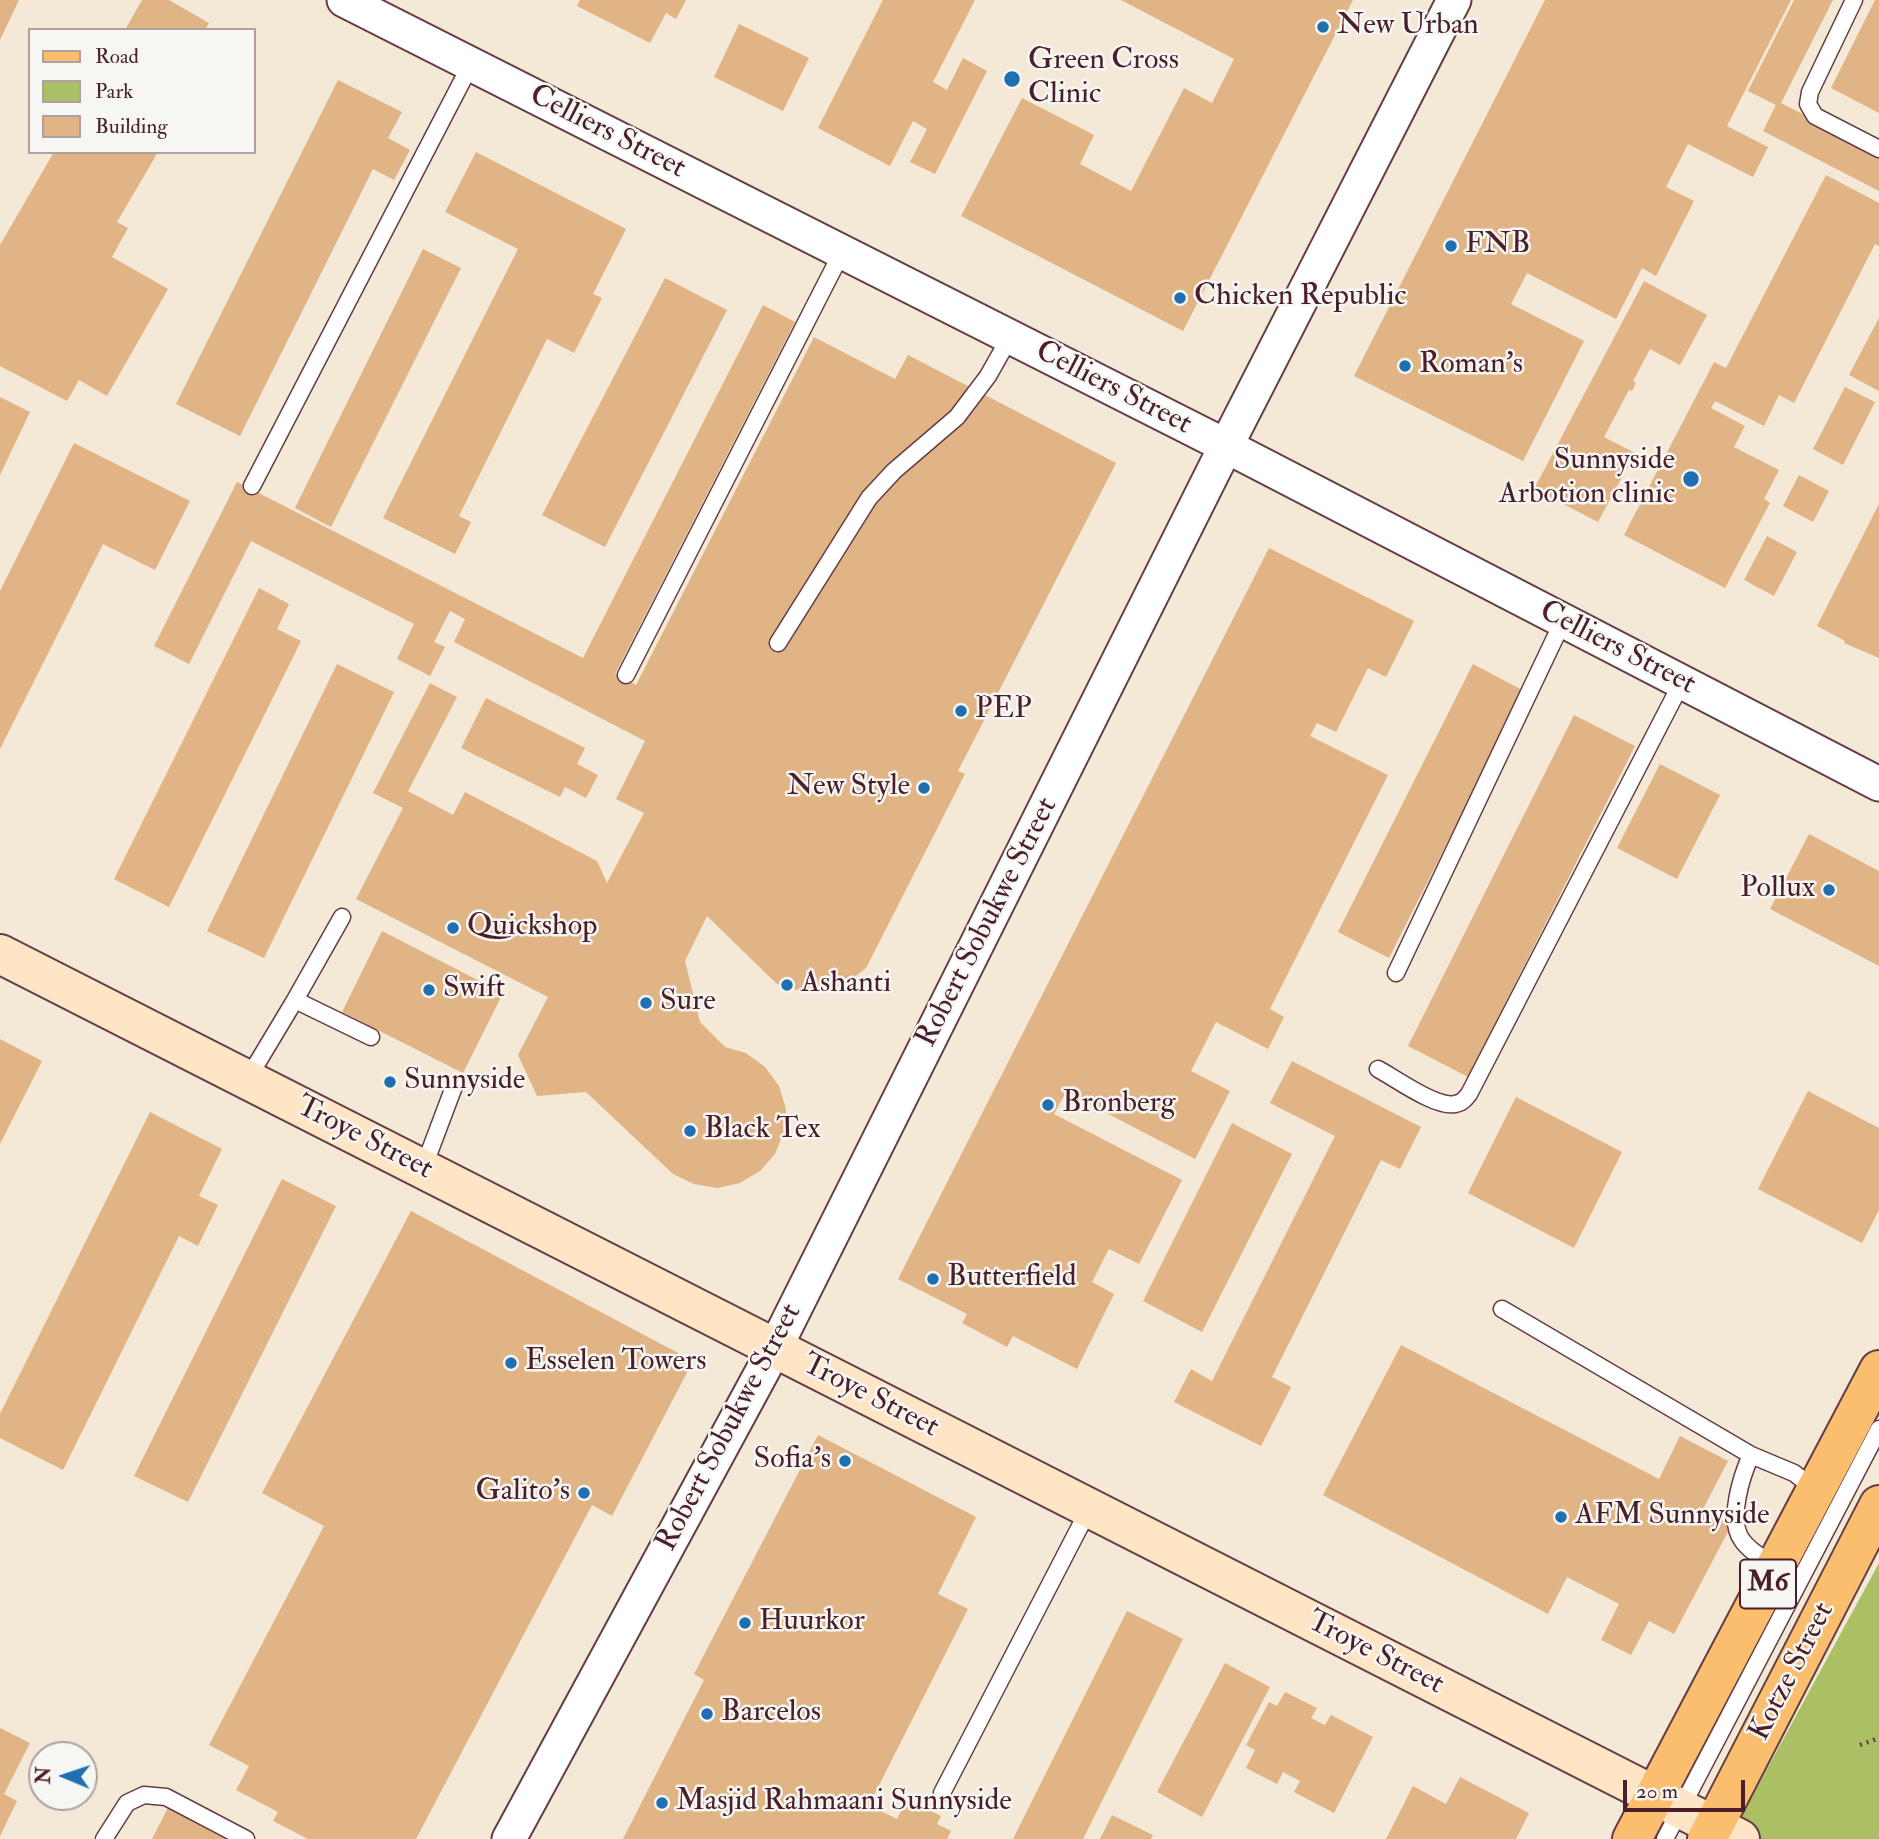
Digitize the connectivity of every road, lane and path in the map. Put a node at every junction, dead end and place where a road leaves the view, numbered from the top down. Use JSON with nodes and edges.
{"nodes":[{"id":1,"x":344,"y":0,"type":"edge"},
{"id":2,"x":1454,"y":0,"type":"edge"},
{"id":3,"x":1854,"y":0,"type":"edge"},
{"id":4,"x":471,"y":64,"type":"junction"},
{"id":5,"x":1879,"y":149,"type":"edge"},
{"id":6,"x":842,"y":252,"type":"junction"},
{"id":7,"x":1010,"y":337,"type":"junction"},
{"id":8,"x":1226,"y":446,"type":"junction"},
{"id":9,"x":252,"y":486,"type":"dead end"},
{"id":10,"x":1563,"y":621,"type":"junction"},
{"id":11,"x":778,"y":643,"type":"dead end"},
{"id":12,"x":626,"y":676,"type":"dead end"},
{"id":13,"x":1682,"y":682,"type":"junction"},
{"id":14,"x":1879,"y":784,"type":"edge"},
{"id":15,"x":342,"y":917,"type":"dead end"},
{"id":16,"x":0,"y":954,"type":"edge"},
{"id":17,"x":1396,"y":973,"type":"dead end"},
{"id":18,"x":295,"y":1000,"type":"junction"},
{"id":19,"x":371,"y":1037,"type":"dead end"},
{"id":20,"x":1378,"y":1069,"type":"dead end"},
{"id":21,"x":247,"y":1080,"type":"junction"},
{"id":22,"x":454,"y":1084,"type":"dead end"},
{"id":23,"x":423,"y":1169,"type":"junction"},
{"id":24,"x":1502,"y":1309,"type":"dead end"},
{"id":25,"x":775,"y":1348,"type":"junction"},
{"id":26,"x":1879,"y":1370,"type":"edge"},
{"id":27,"x":1879,"y":1429,"type":"edge"},
{"id":28,"x":1751,"y":1455,"type":"junction"},
{"id":29,"x":1816,"y":1490,"type":"junction"},
{"id":30,"x":1879,"y":1505,"type":"edge"},
{"id":31,"x":1089,"y":1508,"type":"junction"},
{"id":32,"x":1776,"y":1567,"type":"junction"},
{"id":33,"x":1879,"y":1738,"type":"edge"},
{"id":34,"x":1860,"y":1745,"type":"dead end"},
{"id":35,"x":942,"y":1793,"type":"dead end"},
{"id":36,"x":1667,"y":1815,"type":"edge"},
{"id":37,"x":1720,"y":1835,"type":"edge"},
{"id":38,"x":104,"y":1839,"type":"edge"},
{"id":39,"x":246,"y":1839,"type":"edge"},
{"id":40,"x":509,"y":1839,"type":"edge"},
{"id":41,"x":1632,"y":1839,"type":"edge"}],
"edges":[{"from":1,"to":4,"type":"street","name":"Celliers Street"},
{"from":2,"to":8,"type":"street","name":"Robert Sobukwe Street"},
{"from":3,"to":5,"type":"lane"},
{"from":4,"to":6,"type":"street","name":"Celliers Street"},
{"from":4,"to":9,"type":"lane"},
{"from":6,"to":7,"type":"street","name":"Celliers Street"},
{"from":6,"to":12,"type":"lane"},
{"from":7,"to":8,"type":"street","name":"Celliers Street"},
{"from":7,"to":11,"type":"lane"},
{"from":8,"to":10,"type":"street","name":"Celliers Street"},
{"from":8,"to":25,"type":"street","name":"Robert Sobukwe Street"},
{"from":10,"to":13,"type":"street","name":"Celliers Street"},
{"from":10,"to":17,"type":"lane"},
{"from":13,"to":14,"type":"street","name":"Celliers Street"},
{"from":13,"to":20,"type":"lane"},
{"from":15,"to":18,"type":"lane"},
{"from":16,"to":21,"type":"main road","name":"Troye Street"},
{"from":18,"to":19,"type":"lane"},
{"from":18,"to":21,"type":"lane"},
{"from":21,"to":23,"type":"main road","name":"Troye Street"},
{"from":22,"to":23,"type":"lane"},
{"from":23,"to":25,"type":"main road","name":"Troye Street"},
{"from":24,"to":28,"type":"lane"},
{"from":25,"to":31,"type":"main road","name":"Troye Street"},
{"from":25,"to":40,"type":"street","name":"Robert Sobukwe Street"},
{"from":26,"to":29,"type":"main road","name":"Kotze Street","number":"M6"},
{"from":27,"to":36,"type":"lane","name":"Kotze Street"},
{"from":28,"to":29,"type":"lane"},
{"from":28,"to":32,"type":"lane"},
{"from":29,"to":32,"type":"main road","name":"Kotze Street","number":"M6"},
{"from":30,"to":37,"type":"main road","name":"Kotze Street","number":"M6"},
{"from":31,"to":35,"type":"lane"},
{"from":31,"to":36,"type":"main road","name":"Troye Street"},
{"from":32,"to":36,"type":"main road","name":"Kotze Street","number":"M6"},
{"from":33,"to":34,"type":"path"},
{"from":36,"to":37,"type":"main road","name":"Troye Street"},
{"from":36,"to":41,"type":"main road","name":"Kotze Street","number":"M6"},
{"from":38,"to":39,"type":"lane"}]}
